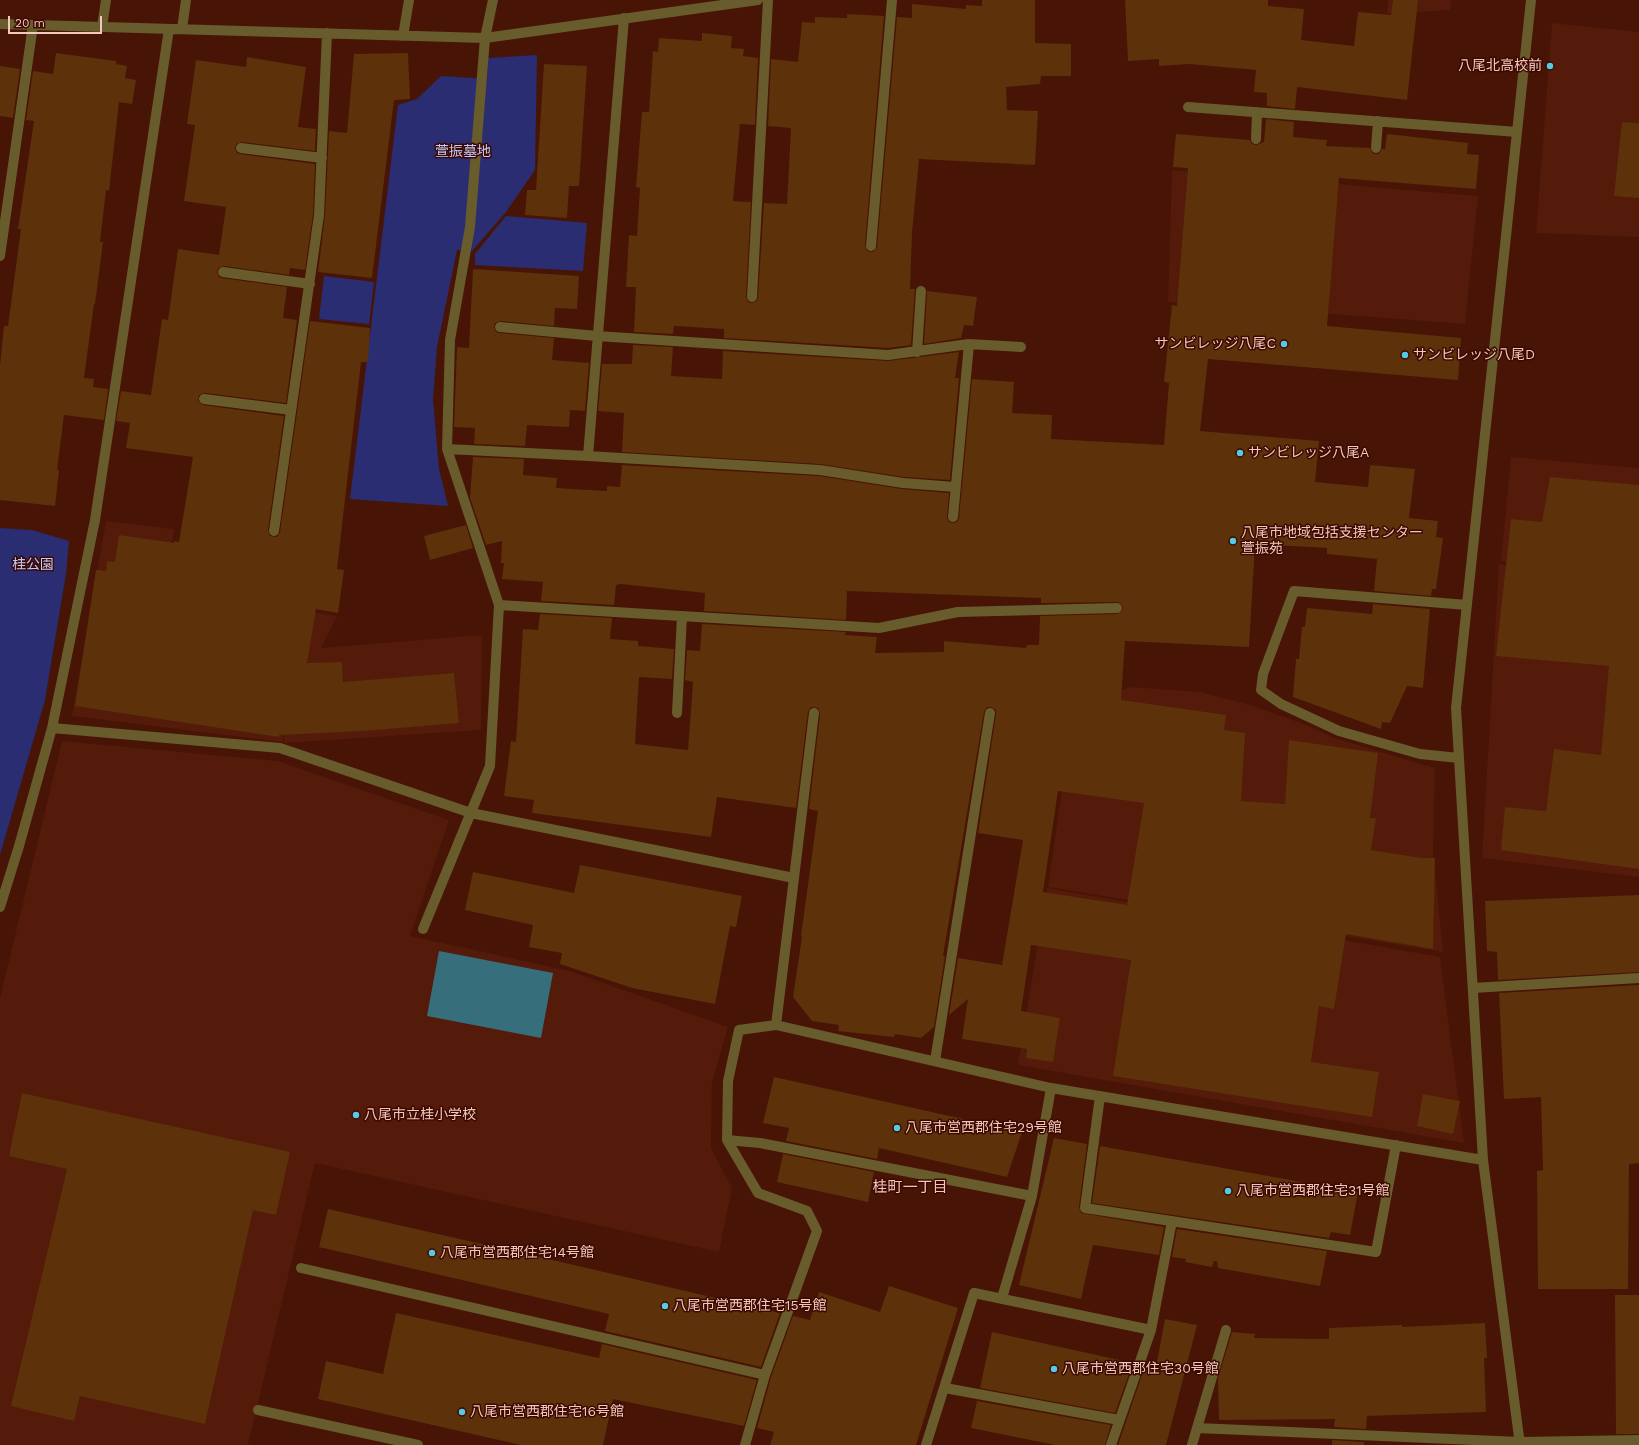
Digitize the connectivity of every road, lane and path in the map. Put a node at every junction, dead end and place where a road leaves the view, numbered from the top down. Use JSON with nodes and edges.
{"nodes":[{"id":1,"x":106,"y":0,"type":"edge"},
{"id":2,"x":186,"y":0,"type":"edge"},
{"id":3,"x":409,"y":0,"type":"edge"},
{"id":4,"x":493,"y":0,"type":"edge"},
{"id":5,"x":758,"y":0,"type":"edge"},
{"id":6,"x":768,"y":0,"type":"edge"},
{"id":7,"x":892,"y":0,"type":"edge"},
{"id":8,"x":1531,"y":0,"type":"edge"},
{"id":9,"x":737,"y":1,"type":"edge"},
{"id":10,"x":624,"y":18,"type":"junction"},
{"id":11,"x":0,"y":24,"type":"edge"},
{"id":12,"x":33,"y":25,"type":"junction"},
{"id":13,"x":102,"y":27,"type":"junction"},
{"id":14,"x":169,"y":29,"type":"junction"},
{"id":15,"x":182,"y":29,"type":"junction"},
{"id":16,"x":327,"y":33,"type":"junction"},
{"id":17,"x":403,"y":36,"type":"junction"},
{"id":18,"x":485,"y":38,"type":"junction"},
{"id":19,"x":1188,"y":107,"type":"dead end"},
{"id":20,"x":1257,"y":112,"type":"junction"},
{"id":21,"x":1378,"y":121,"type":"junction"},
{"id":22,"x":1517,"y":132,"type":"junction"},
{"id":23,"x":1256,"y":138,"type":"dead end"},
{"id":24,"x":241,"y":148,"type":"dead end"},
{"id":25,"x":1376,"y":148,"type":"dead end"},
{"id":26,"x":322,"y":158,"type":"junction"},
{"id":27,"x":871,"y":246,"type":"dead end"},
{"id":28,"x":0,"y":256,"type":"edge"},
{"id":29,"x":223,"y":272,"type":"dead end"},
{"id":30,"x":310,"y":284,"type":"junction"},
{"id":31,"x":921,"y":292,"type":"dead end"},
{"id":32,"x":752,"y":297,"type":"dead end"},
{"id":33,"x":500,"y":327,"type":"dead end"},
{"id":34,"x":598,"y":336,"type":"junction"},
{"id":35,"x":969,"y":344,"type":"junction"},
{"id":36,"x":1021,"y":347,"type":"dead end"},
{"id":37,"x":918,"y":352,"type":"junction"},
{"id":38,"x":204,"y":399,"type":"dead end"},
{"id":39,"x":291,"y":410,"type":"junction"},
{"id":40,"x":447,"y":449,"type":"junction"},
{"id":41,"x":588,"y":456,"type":"junction"},
{"id":42,"x":956,"y":487,"type":"junction"},
{"id":43,"x":954,"y":517,"type":"dead end"},
{"id":44,"x":274,"y":531,"type":"dead end"},
{"id":45,"x":499,"y":605,"type":"junction"},
{"id":46,"x":1467,"y":606,"type":"junction"},
{"id":47,"x":1117,"y":608,"type":"dead end"},
{"id":48,"x":682,"y":616,"type":"junction"},
{"id":49,"x":677,"y":713,"type":"dead end"},
{"id":50,"x":990,"y":713,"type":"dead end"},
{"id":51,"x":814,"y":714,"type":"dead end"},
{"id":52,"x":52,"y":728,"type":"junction"},
{"id":53,"x":1459,"y":758,"type":"junction"},
{"id":54,"x":471,"y":813,"type":"junction"},
{"id":55,"x":794,"y":878,"type":"junction"},
{"id":56,"x":0,"y":907,"type":"edge"},
{"id":57,"x":423,"y":929,"type":"dead end"},
{"id":58,"x":1639,"y":978,"type":"edge"},
{"id":59,"x":1473,"y":988,"type":"junction"},
{"id":60,"x":776,"y":1025,"type":"junction"},
{"id":61,"x":935,"y":1061,"type":"junction"},
{"id":62,"x":1051,"y":1088,"type":"junction"},
{"id":63,"x":1100,"y":1096,"type":"junction"},
{"id":64,"x":727,"y":1140,"type":"junction"},
{"id":65,"x":1396,"y":1145,"type":"junction"},
{"id":66,"x":1483,"y":1160,"type":"junction"},
{"id":67,"x":1032,"y":1196,"type":"junction"},
{"id":68,"x":1172,"y":1221,"type":"junction"},
{"id":69,"x":301,"y":1268,"type":"dead end"},
{"id":70,"x":1002,"y":1298,"type":"junction"},
{"id":71,"x":1151,"y":1330,"type":"junction"},
{"id":72,"x":1226,"y":1330,"type":"dead end"},
{"id":73,"x":766,"y":1375,"type":"junction"},
{"id":74,"x":945,"y":1388,"type":"junction"},
{"id":75,"x":258,"y":1410,"type":"dead end"},
{"id":76,"x":1119,"y":1420,"type":"junction"},
{"id":77,"x":1197,"y":1428,"type":"junction"},
{"id":78,"x":1639,"y":1440,"type":"edge"},
{"id":79,"x":1520,"y":1444,"type":"edge"},
{"id":80,"x":418,"y":1445,"type":"edge"},
{"id":81,"x":745,"y":1445,"type":"edge"},
{"id":82,"x":926,"y":1445,"type":"edge"},
{"id":83,"x":1111,"y":1445,"type":"edge"},
{"id":84,"x":1192,"y":1445,"type":"edge"}],
"edges":[{"from":1,"to":13,"type":"street"},
{"from":2,"to":15,"type":"street"},
{"from":3,"to":17,"type":"street"},
{"from":4,"to":18,"type":"street"},
{"from":5,"to":9,"type":"street"},
{"from":6,"to":32,"type":"street"},
{"from":7,"to":27,"type":"street"},
{"from":8,"to":22,"type":"street"},
{"from":9,"to":10,"type":"street"},
{"from":10,"to":18,"type":"street"},
{"from":10,"to":34,"type":"street"},
{"from":11,"to":12,"type":"street"},
{"from":12,"to":13,"type":"street"},
{"from":12,"to":28,"type":"street"},
{"from":13,"to":14,"type":"street"},
{"from":14,"to":15,"type":"street"},
{"from":14,"to":52,"type":"street"},
{"from":15,"to":16,"type":"street"},
{"from":16,"to":17,"type":"street"},
{"from":16,"to":26,"type":"street"},
{"from":17,"to":18,"type":"street"},
{"from":18,"to":40,"type":"street"},
{"from":19,"to":20,"type":"street"},
{"from":20,"to":21,"type":"street"},
{"from":20,"to":23,"type":"street"},
{"from":21,"to":22,"type":"street"},
{"from":21,"to":25,"type":"street"},
{"from":22,"to":46,"type":"street"},
{"from":24,"to":26,"type":"street"},
{"from":26,"to":30,"type":"street"},
{"from":29,"to":30,"type":"street"},
{"from":30,"to":39,"type":"street"},
{"from":31,"to":37,"type":"street"},
{"from":33,"to":34,"type":"street"},
{"from":34,"to":37,"type":"street"},
{"from":34,"to":41,"type":"street"},
{"from":35,"to":36,"type":"street"},
{"from":35,"to":37,"type":"street"},
{"from":35,"to":42,"type":"street"},
{"from":38,"to":39,"type":"street"},
{"from":39,"to":44,"type":"street"},
{"from":40,"to":41,"type":"street"},
{"from":40,"to":45,"type":"street"},
{"from":41,"to":42,"type":"street"},
{"from":42,"to":43,"type":"street"},
{"from":45,"to":48,"type":"street"},
{"from":45,"to":54,"type":"street"},
{"from":46,"to":53,"type":"street"},
{"from":46,"to":53,"type":"street"},
{"from":47,"to":48,"type":"street"},
{"from":48,"to":49,"type":"street"},
{"from":50,"to":61,"type":"street"},
{"from":51,"to":55,"type":"street"},
{"from":52,"to":54,"type":"street"},
{"from":52,"to":56,"type":"street"},
{"from":53,"to":59,"type":"street"},
{"from":54,"to":55,"type":"street"},
{"from":54,"to":57,"type":"street"},
{"from":55,"to":60,"type":"street"},
{"from":58,"to":59,"type":"street"},
{"from":59,"to":66,"type":"street"},
{"from":60,"to":61,"type":"street"},
{"from":60,"to":64,"type":"street"},
{"from":61,"to":62,"type":"street"},
{"from":62,"to":63,"type":"street"},
{"from":62,"to":67,"type":"street"},
{"from":63,"to":65,"type":"street"},
{"from":63,"to":68,"type":"street"},
{"from":64,"to":67,"type":"street"},
{"from":64,"to":73,"type":"street"},
{"from":65,"to":66,"type":"street"},
{"from":65,"to":68,"type":"street"},
{"from":66,"to":79,"type":"street"},
{"from":67,"to":70,"type":"street"},
{"from":68,"to":71,"type":"street"},
{"from":69,"to":73,"type":"street"},
{"from":70,"to":71,"type":"street"},
{"from":70,"to":74,"type":"street"},
{"from":71,"to":76,"type":"street"},
{"from":72,"to":77,"type":"street"},
{"from":73,"to":81,"type":"street"},
{"from":74,"to":76,"type":"street"},
{"from":74,"to":82,"type":"street"},
{"from":75,"to":80,"type":"street"},
{"from":76,"to":83,"type":"street"},
{"from":77,"to":79,"type":"street"},
{"from":77,"to":84,"type":"street"},
{"from":78,"to":79,"type":"street"}]}
